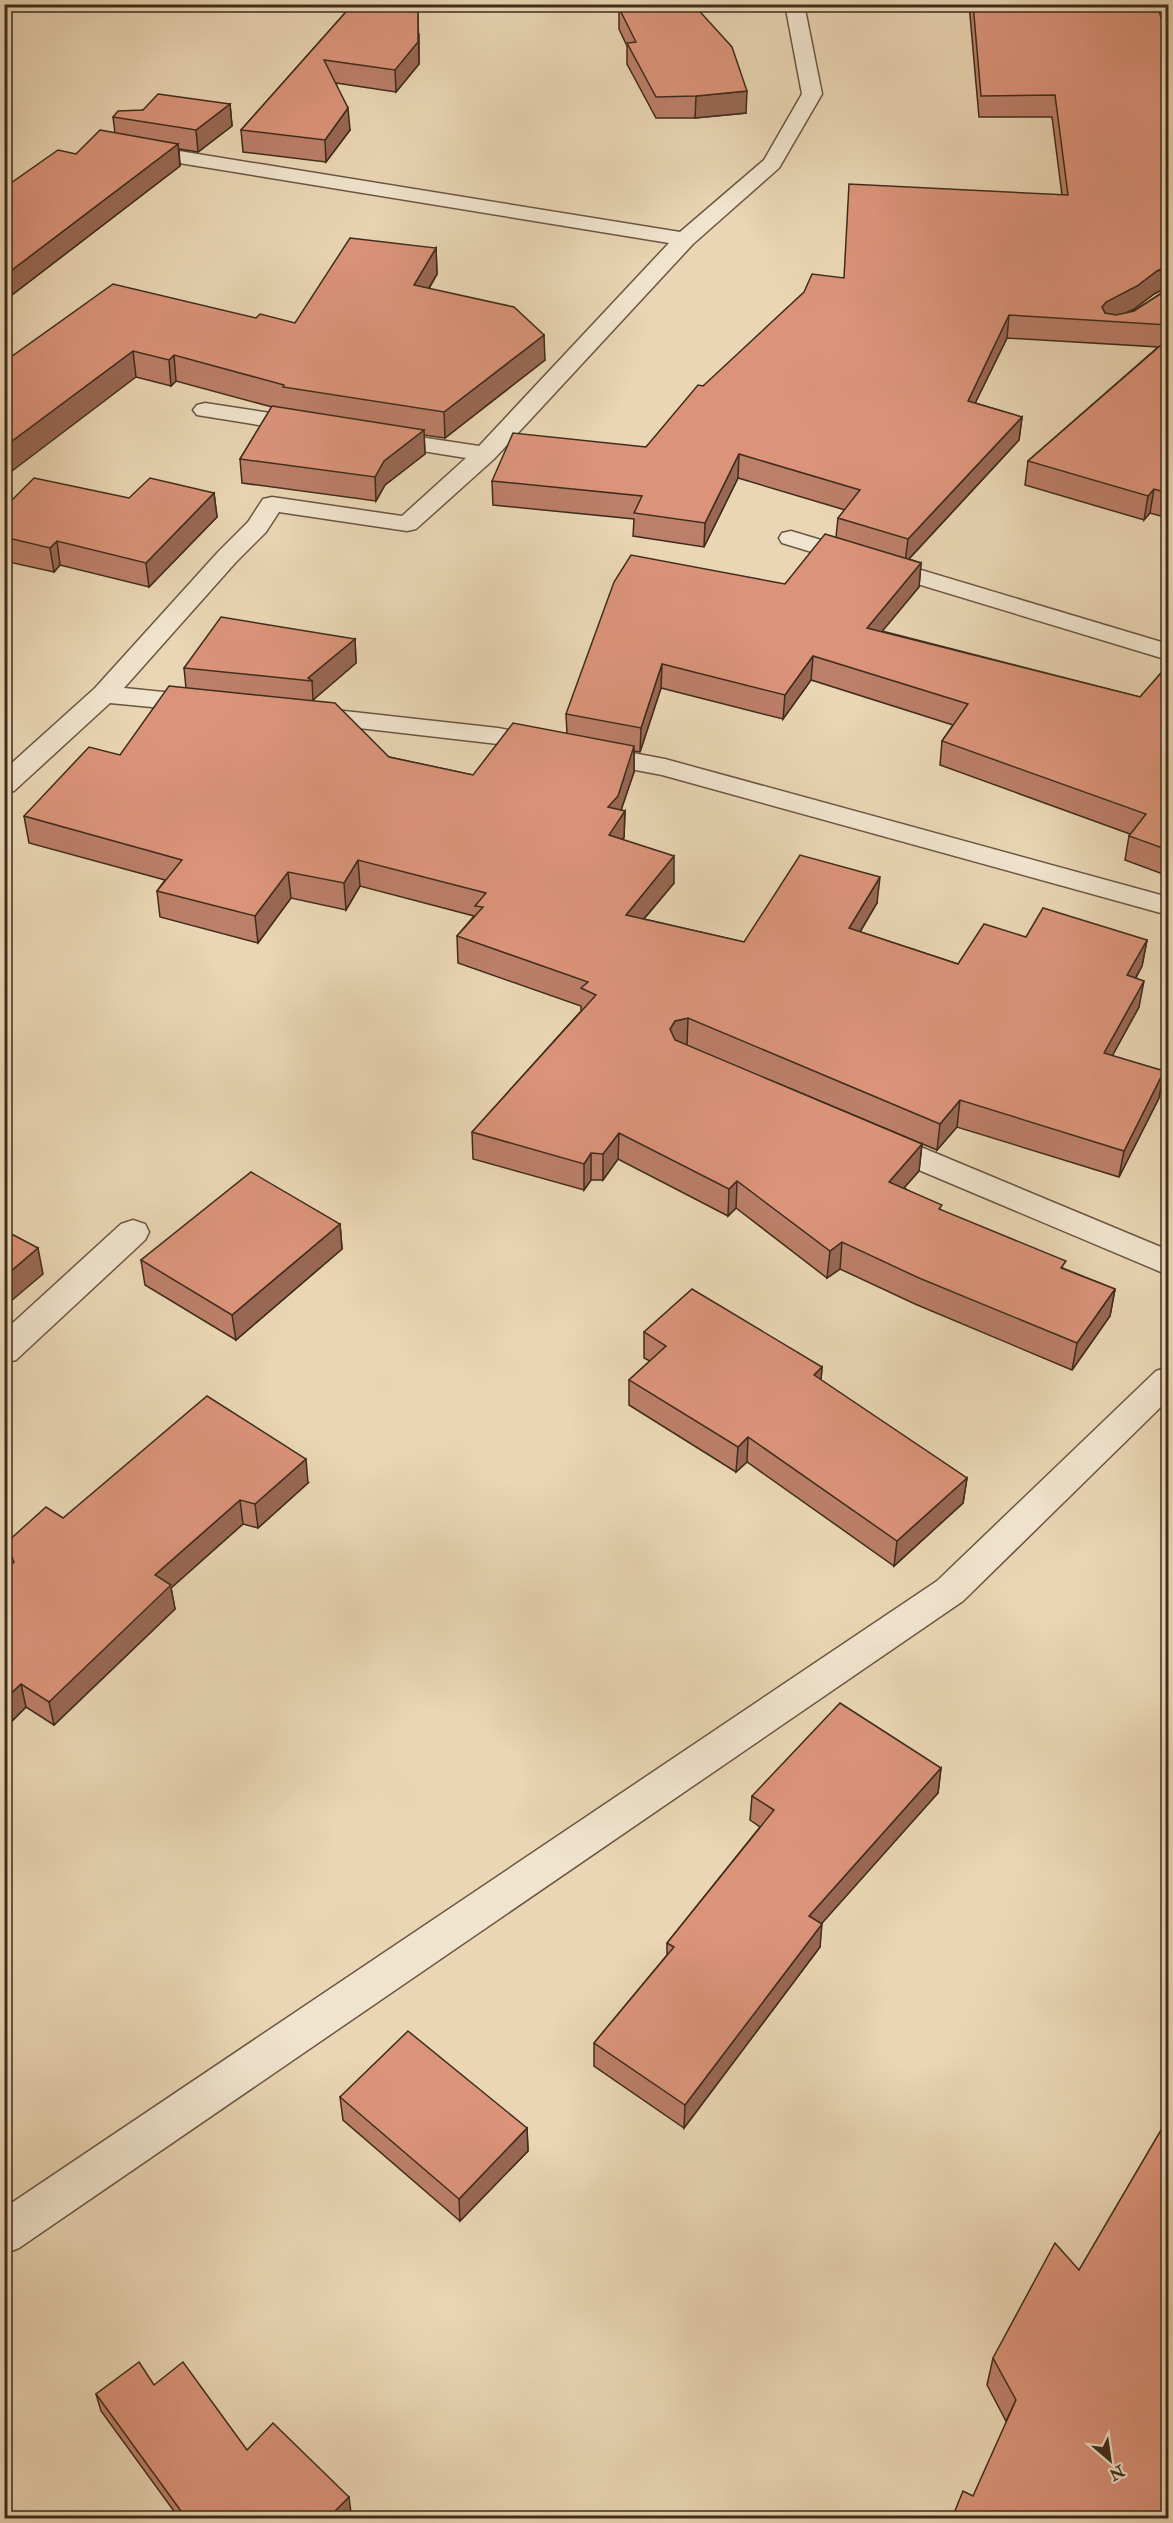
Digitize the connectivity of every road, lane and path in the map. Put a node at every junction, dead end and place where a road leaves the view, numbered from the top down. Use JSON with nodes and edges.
{"nodes":[{"id":1,"x":794,"y":4,"type":"edge"},
{"id":2,"x":121,"y":148,"type":"edge"},
{"id":3,"x":685,"y":239,"type":"junction"},
{"id":4,"x":205,"y":410,"type":"dead end"},
{"id":5,"x":333,"y":430,"type":"edge"},
{"id":6,"x":357,"y":434,"type":"edge"},
{"id":7,"x":485,"y":454,"type":"junction"},
{"id":8,"x":791,"y":538,"type":"dead end"},
{"id":9,"x":1168,"y":652,"type":"edge"},
{"id":10,"x":105,"y":694,"type":"junction"},
{"id":11,"x":229,"y":707,"type":"edge"},
{"id":12,"x":286,"y":713,"type":"edge"},
{"id":13,"x":4,"y":785,"type":"edge"},
{"id":14,"x":1168,"y":906,"type":"edge"},
{"id":15,"x":850,"y":1128,"type":"edge"},
{"id":16,"x":133,"y":1232,"type":"dead end"},
{"id":17,"x":1168,"y":1263,"type":"edge"},
{"id":18,"x":4,"y":1351,"type":"edge"},
{"id":19,"x":1168,"y":1380,"type":"edge"},
{"id":20,"x":4,"y":2233,"type":"edge"}],
"edges":[{"from":1,"to":3,"type":"street"},
{"from":2,"to":3,"type":"street"},
{"from":3,"to":7,"type":"street"},
{"from":4,"to":5,"type":"street"},
{"from":6,"to":7,"type":"street"},
{"from":7,"to":10,"type":"street"},
{"from":8,"to":9,"type":"street"},
{"from":10,"to":11,"type":"street"},
{"from":10,"to":13,"type":"street"},
{"from":12,"to":14,"type":"street"},
{"from":15,"to":17,"type":"street"},
{"from":16,"to":18,"type":"street"},
{"from":19,"to":20,"type":"street"}]}
